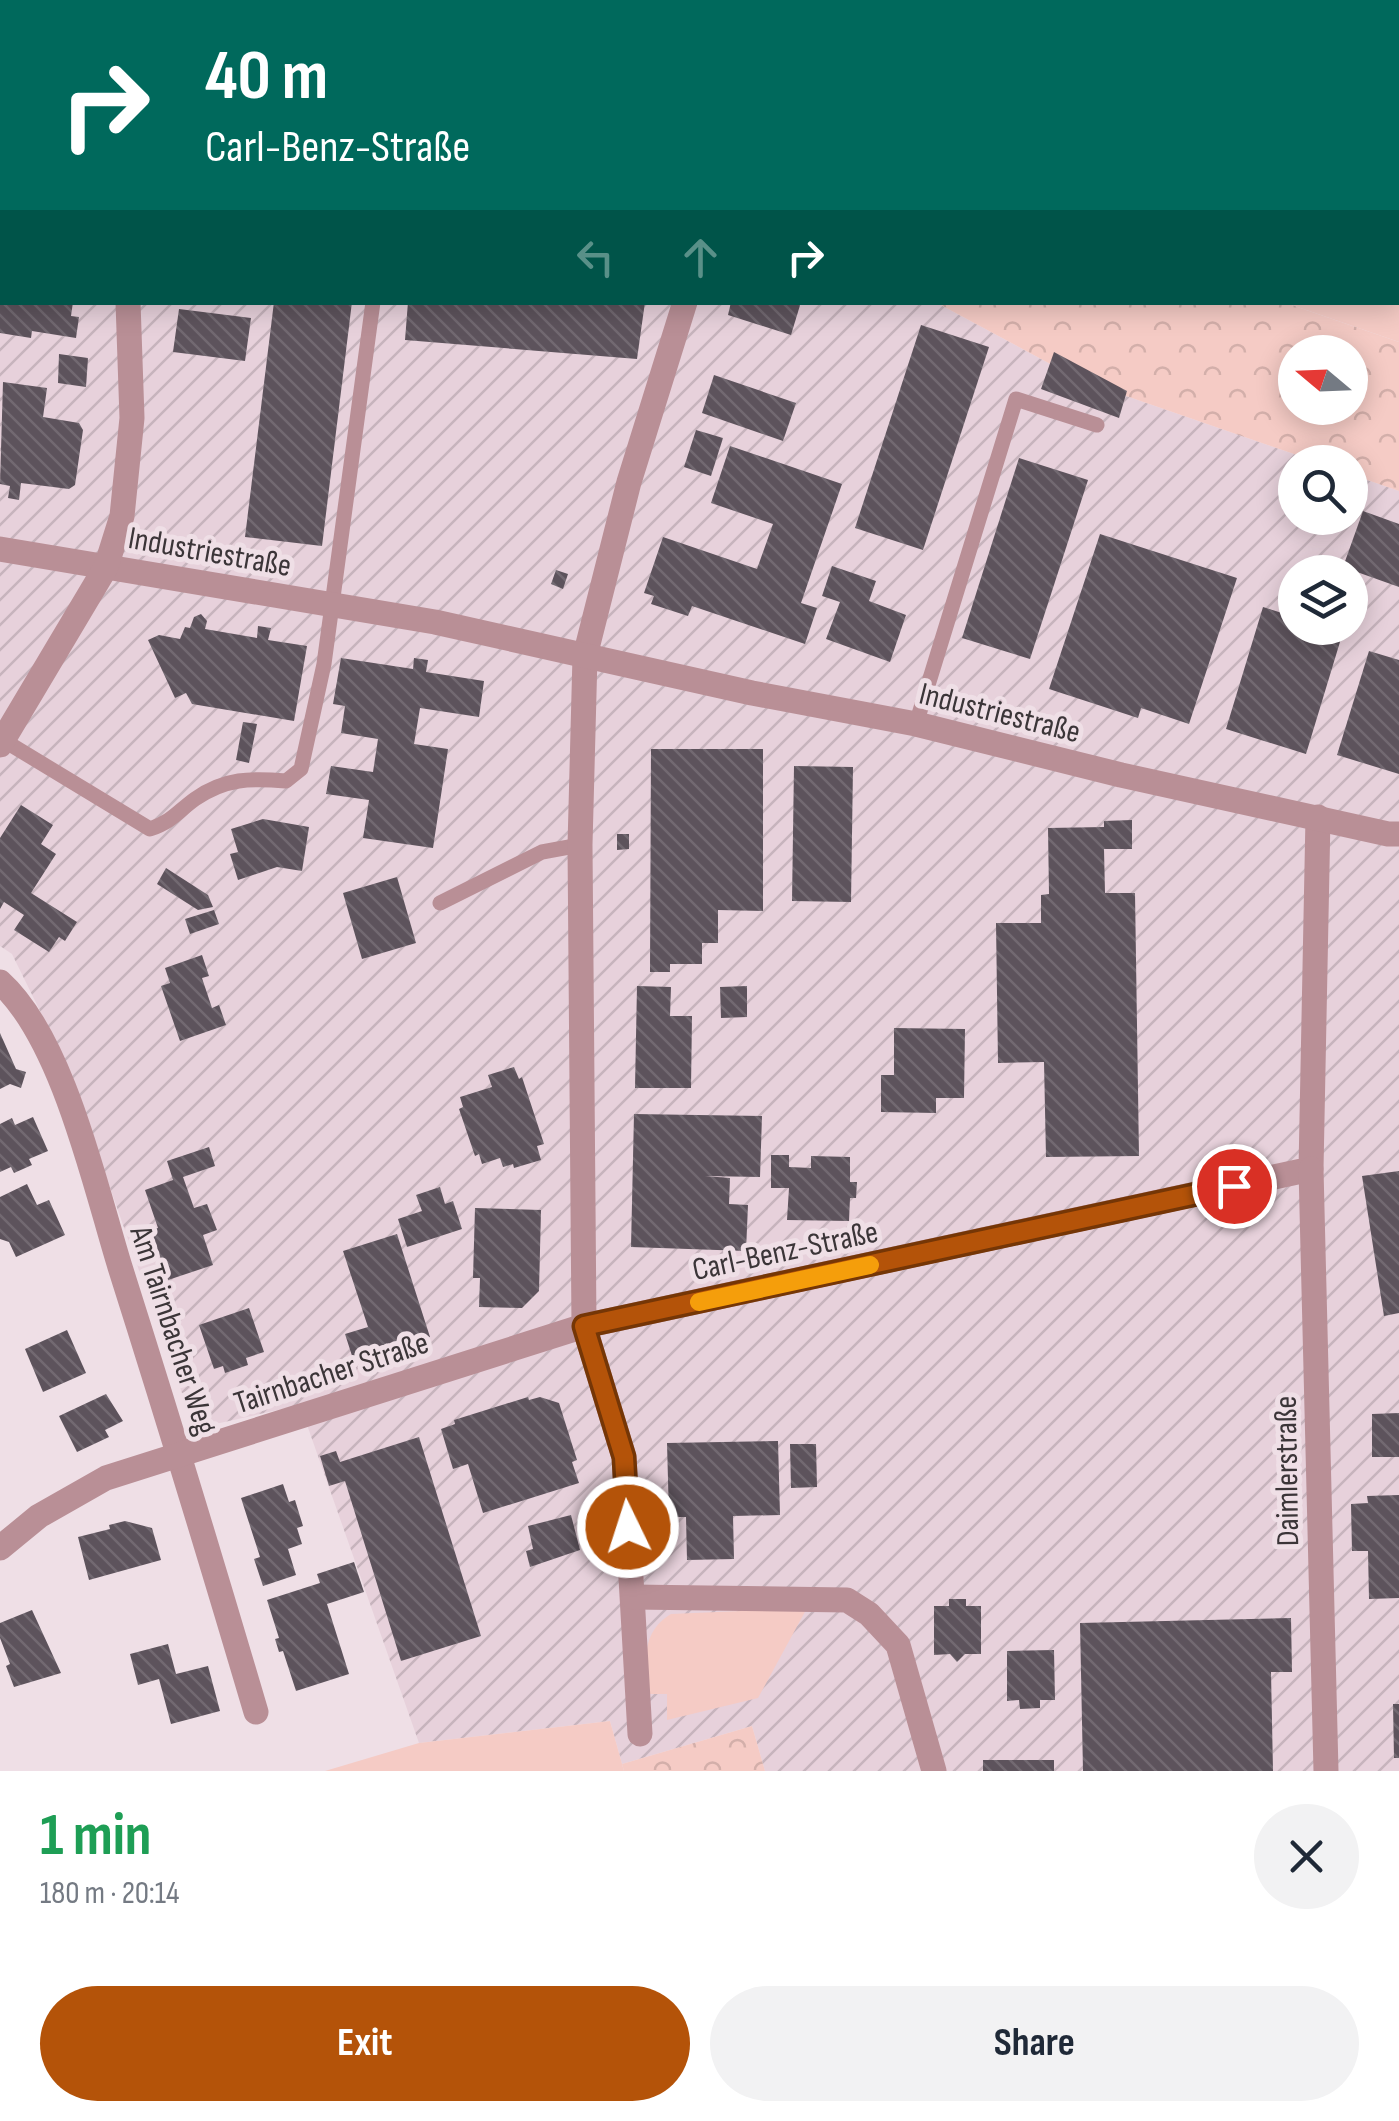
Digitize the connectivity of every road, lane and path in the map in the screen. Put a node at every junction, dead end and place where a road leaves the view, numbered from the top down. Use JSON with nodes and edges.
{"nodes":[{"id":1,"x":128,"y":305,"type":"edge"},
{"id":2,"x":373,"y":305,"type":"edge"},
{"id":3,"x":684,"y":305,"type":"edge"},
{"id":4,"x":1097,"y":426,"type":"dead end"},
{"id":5,"x":0,"y":550,"type":"edge"},
{"id":6,"x":106,"y":566,"type":"junction"},
{"id":7,"x":333,"y":605,"type":"junction"},
{"id":8,"x":584,"y":656,"type":"junction"},
{"id":9,"x":916,"y":724,"type":"junction"},
{"id":10,"x":2,"y":743,"type":"edge"},
{"id":11,"x":1318,"y":817,"type":"junction"},
{"id":12,"x":1399,"y":834,"type":"edge"},
{"id":13,"x":580,"y":845,"type":"junction"},
{"id":14,"x":440,"y":903,"type":"dead end"},
{"id":15,"x":0,"y":982,"type":"edge"},
{"id":16,"x":1312,"y":1169,"type":"junction"},
{"id":17,"x":584,"y":1326,"type":"junction"},
{"id":18,"x":180,"y":1454,"type":"junction"},
{"id":19,"x":0,"y":1548,"type":"edge"},
{"id":20,"x":632,"y":1597,"type":"junction"},
{"id":21,"x":256,"y":1712,"type":"dead end"},
{"id":22,"x":640,"y":1734,"type":"dead end"},
{"id":23,"x":934,"y":1771,"type":"edge"},
{"id":24,"x":1326,"y":1771,"type":"edge"}],
"edges":[{"from":1,"to":6,"type":"street"},
{"from":2,"to":7,"type":"lane"},
{"from":3,"to":8,"type":"street"},
{"from":4,"to":9,"type":"lane"},
{"from":5,"to":6,"type":"street","name":"Industriestraße"},
{"from":6,"to":7,"type":"street","name":"Industriestraße"},
{"from":6,"to":10,"type":"street"},
{"from":7,"to":8,"type":"street","name":"Industriestraße"},
{"from":7,"to":10,"type":"lane"},
{"from":8,"to":9,"type":"street","name":"Industriestraße"},
{"from":8,"to":13,"type":"street"},
{"from":9,"to":11,"type":"street","name":"Industriestraße"},
{"from":11,"to":12,"type":"street","name":"Industriestraße"},
{"from":11,"to":16,"type":"street"},
{"from":13,"to":14,"type":"lane"},
{"from":13,"to":17,"type":"street"},
{"from":15,"to":18,"type":"street","name":"Am Tairnbacher Weg"},
{"from":16,"to":17,"type":"street","name":"Carl-Benz-Straße"},
{"from":16,"to":24,"type":"street","name":"Daimlerstraße"},
{"from":17,"to":18,"type":"street","name":"Tairnbacher Straße"},
{"from":17,"to":20,"type":"street"},
{"from":18,"to":19,"type":"street","name":"Tairnbacher Straße"},
{"from":18,"to":21,"type":"street","name":"Am Tairnbacher Weg"},
{"from":20,"to":22,"type":"street"},
{"from":20,"to":23,"type":"street"}]}
